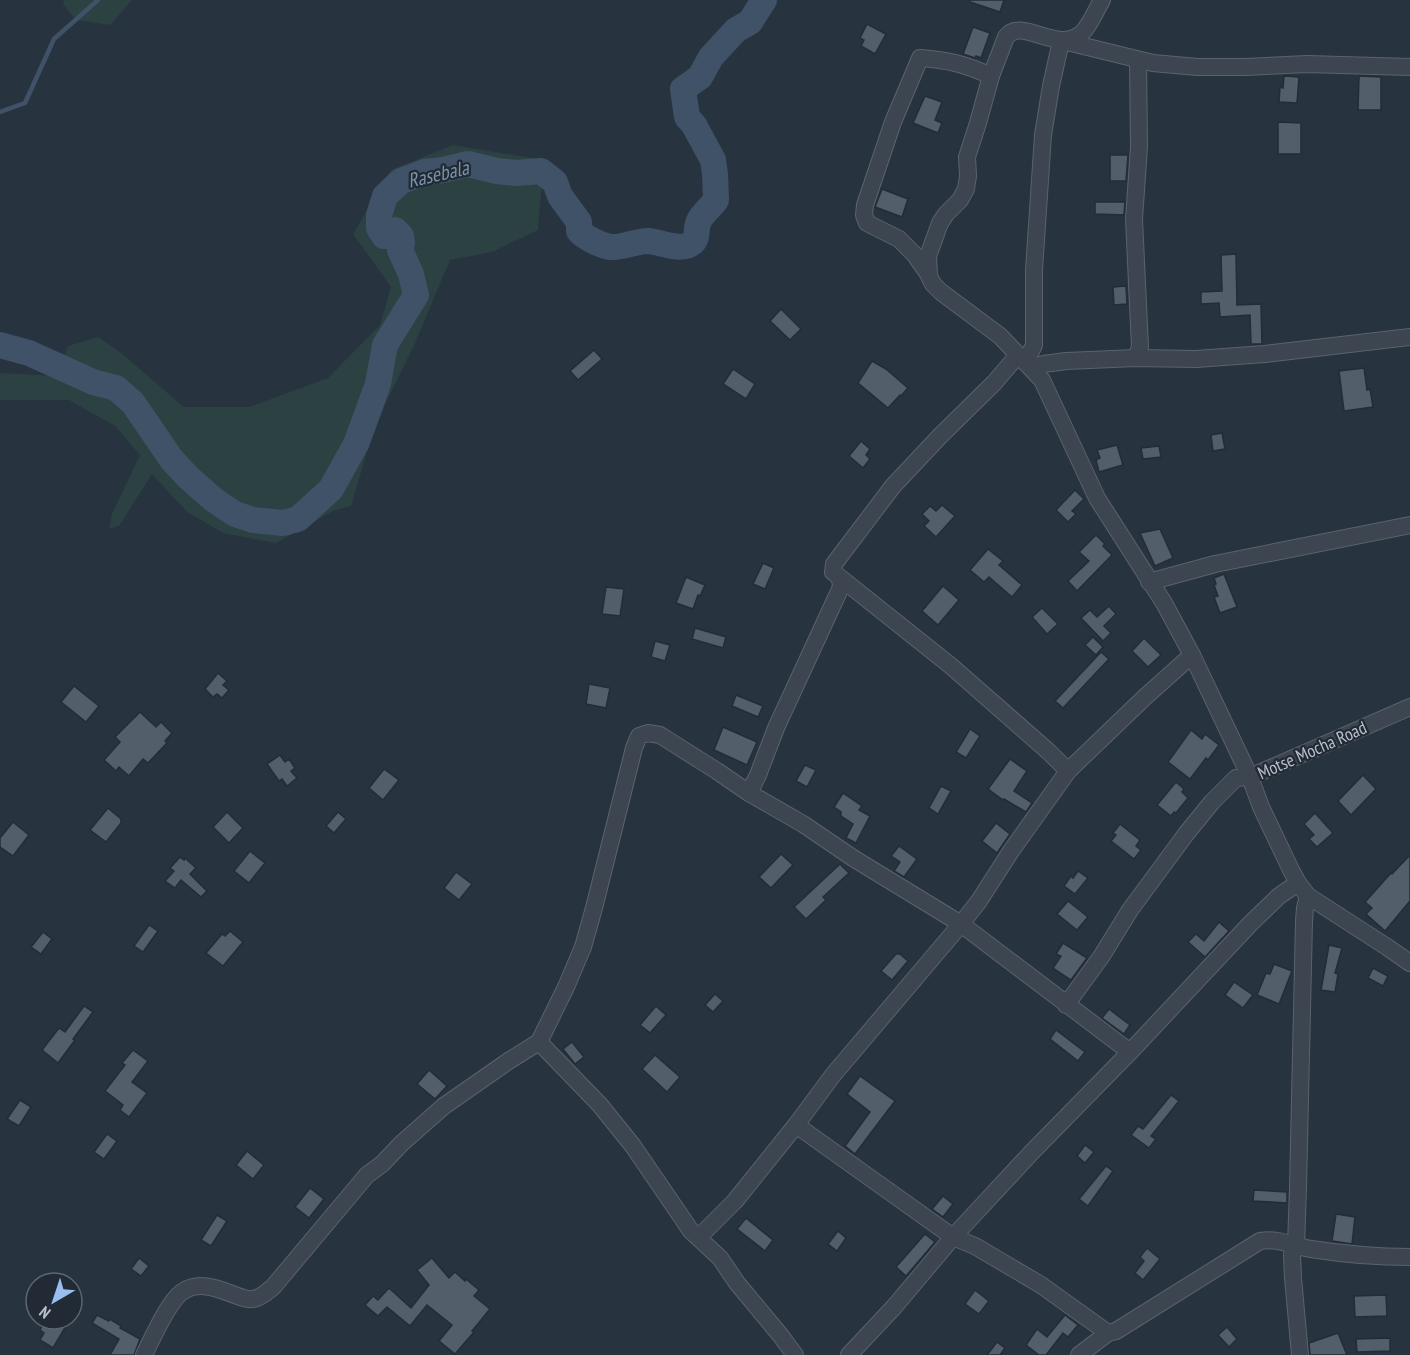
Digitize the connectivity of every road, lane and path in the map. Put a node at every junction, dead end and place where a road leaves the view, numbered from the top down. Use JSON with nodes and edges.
{"nodes":[{"id":1,"x":1102,"y":0,"type":"edge"},
{"id":2,"x":1063,"y":41,"type":"junction"},
{"id":3,"x":1138,"y":60,"type":"junction"},
{"id":4,"x":1410,"y":68,"type":"edge"},
{"id":5,"x":991,"y":76,"type":"junction"},
{"id":6,"x":929,"y":276,"type":"junction"},
{"id":7,"x":1410,"y":337,"type":"edge"},
{"id":8,"x":1136,"y":358,"type":"junction"},
{"id":9,"x":1025,"y":361,"type":"junction"},
{"id":10,"x":1410,"y":525,"type":"edge"},
{"id":11,"x":840,"y":578,"type":"junction"},
{"id":12,"x":1149,"y":582,"type":"junction"},
{"id":13,"x":1192,"y":655,"type":"junction"},
{"id":14,"x":1410,"y":706,"type":"edge"},
{"id":15,"x":1068,"y":771,"type":"junction"},
{"id":16,"x":1250,"y":777,"type":"junction"},
{"id":17,"x":748,"y":794,"type":"junction"},
{"id":18,"x":1303,"y":890,"type":"junction"},
{"id":19,"x":961,"y":924,"type":"junction"},
{"id":20,"x":1410,"y":963,"type":"edge"},
{"id":21,"x":1066,"y":1005,"type":"junction"},
{"id":22,"x":539,"y":1042,"type":"junction"},
{"id":23,"x":1130,"y":1052,"type":"junction"},
{"id":24,"x":796,"y":1125,"type":"junction"},
{"id":25,"x":699,"y":1237,"type":"junction"},
{"id":26,"x":953,"y":1238,"type":"junction"},
{"id":27,"x":1296,"y":1245,"type":"junction"},
{"id":28,"x":1410,"y":1257,"type":"edge"},
{"id":29,"x":1103,"y":1343,"type":"edge"},
{"id":30,"x":144,"y":1355,"type":"edge"},
{"id":31,"x":795,"y":1355,"type":"edge"},
{"id":32,"x":849,"y":1355,"type":"edge"},
{"id":33,"x":1079,"y":1355,"type":"edge"},
{"id":34,"x":1300,"y":1355,"type":"edge"}],
"edges":[{"from":1,"to":2,"type":"street"},
{"from":2,"to":3,"type":"street"},
{"from":2,"to":5,"type":"street"},
{"from":2,"to":9,"type":"street"},
{"from":3,"to":4,"type":"street"},
{"from":3,"to":8,"type":"street"},
{"from":5,"to":6,"type":"street"},
{"from":5,"to":6,"type":"street"},
{"from":6,"to":9,"type":"street"},
{"from":7,"to":8,"type":"street"},
{"from":8,"to":9,"type":"street"},
{"from":9,"to":11,"type":"street"},
{"from":9,"to":12,"type":"street"},
{"from":10,"to":12,"type":"street"},
{"from":11,"to":15,"type":"street"},
{"from":11,"to":17,"type":"street"},
{"from":12,"to":13,"type":"street"},
{"from":13,"to":15,"type":"street"},
{"from":13,"to":16,"type":"street"},
{"from":14,"to":16,"type":"street","name":"Motse Mocha Road"},
{"from":15,"to":19,"type":"street"},
{"from":16,"to":18,"type":"street","name":"Motse Mocha Road"},
{"from":16,"to":21,"type":"street"},
{"from":17,"to":19,"type":"street"},
{"from":17,"to":22,"type":"street"},
{"from":18,"to":20,"type":"street"},
{"from":18,"to":23,"type":"street"},
{"from":18,"to":27,"type":"street"},
{"from":19,"to":21,"type":"street"},
{"from":19,"to":24,"type":"street"},
{"from":21,"to":23,"type":"street"},
{"from":22,"to":25,"type":"street"},
{"from":22,"to":30,"type":"street"},
{"from":23,"to":26,"type":"street"},
{"from":24,"to":25,"type":"street"},
{"from":24,"to":26,"type":"street"},
{"from":25,"to":31,"type":"street"},
{"from":26,"to":29,"type":"street"},
{"from":26,"to":32,"type":"street"},
{"from":27,"to":28,"type":"street"},
{"from":27,"to":29,"type":"street"},
{"from":27,"to":34,"type":"street"},
{"from":29,"to":33,"type":"street"}]}
